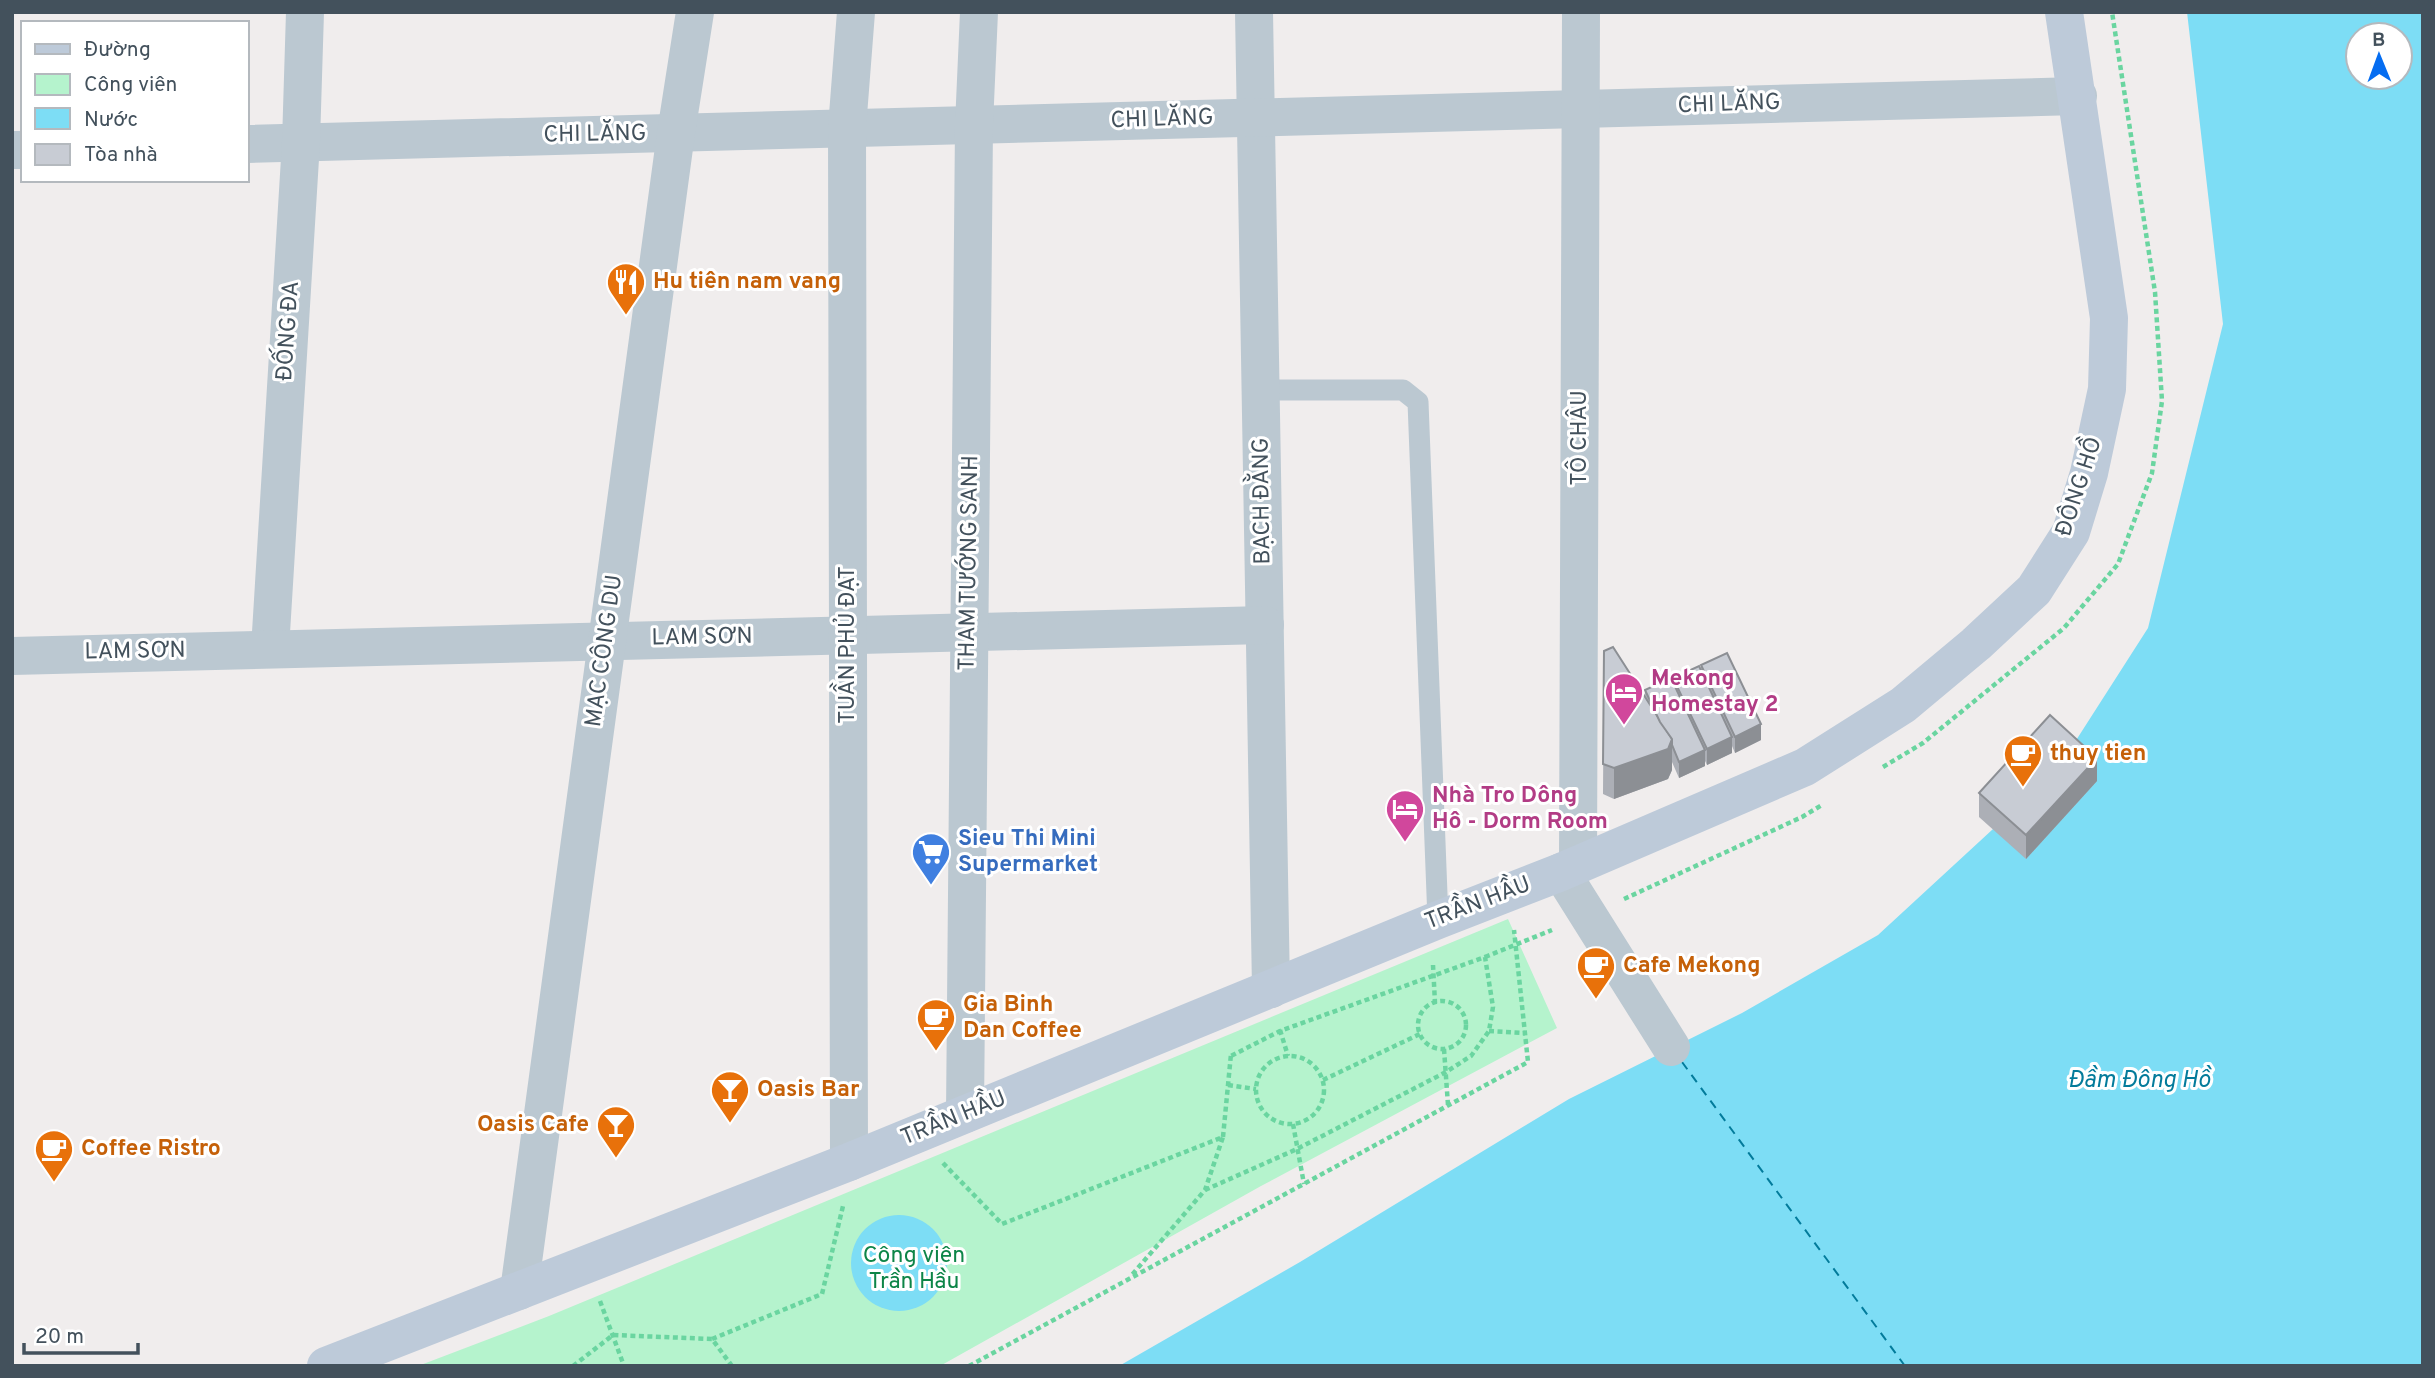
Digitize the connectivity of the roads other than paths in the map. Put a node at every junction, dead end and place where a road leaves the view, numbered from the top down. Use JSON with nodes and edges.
{"nodes":[{"id":1,"x":305,"y":12,"type":"edge"},
{"id":2,"x":695,"y":12,"type":"edge"},
{"id":3,"x":856,"y":12,"type":"edge"},
{"id":4,"x":979,"y":12,"type":"edge"},
{"id":5,"x":1254,"y":12,"type":"edge"},
{"id":6,"x":1581,"y":12,"type":"edge"},
{"id":7,"x":2064,"y":12,"type":"edge"},
{"id":8,"x":2078,"y":96,"type":"junction"},
{"id":9,"x":1580,"y":109,"type":"junction"},
{"id":10,"x":1255,"y":118,"type":"junction"},
{"id":11,"x":974,"y":125,"type":"junction"},
{"id":12,"x":847,"y":128,"type":"junction"},
{"id":13,"x":676,"y":133,"type":"junction"},
{"id":14,"x":301,"y":142,"type":"junction"},
{"id":15,"x":248,"y":144,"type":"edge"},
{"id":16,"x":1260,"y":390,"type":"junction"},
{"id":17,"x":1265,"y":625,"type":"junction"},
{"id":18,"x":969,"y":632,"type":"junction"},
{"id":19,"x":848,"y":634,"type":"junction"},
{"id":20,"x":607,"y":640,"type":"junction"},
{"id":21,"x":270,"y":649,"type":"junction"},
{"id":22,"x":12,"y":656,"type":"edge"},
{"id":23,"x":1569,"y":868,"type":"junction"},
{"id":24,"x":1435,"y":938,"type":"junction"},
{"id":25,"x":1274,"y":1004,"type":"junction"},
{"id":26,"x":1671,"y":1047,"type":"dead end"},
{"id":27,"x":965,"y":1114,"type":"junction"},
{"id":28,"x":849,"y":1162,"type":"junction"},
{"id":29,"x":519,"y":1291,"type":"junction"},
{"id":30,"x":326,"y":1366,"type":"edge"}],
"edges":[{"from":1,"to":14,"type":"street","name":"ĐỐNG ĐA"},
{"from":2,"to":13,"type":"street","name":"MẠC CÔNG DU"},
{"from":3,"to":12,"type":"street","name":"TUẦN PHỦ ĐẠT"},
{"from":4,"to":11,"type":"street","name":"THAM TƯỚNG SANH"},
{"from":5,"to":10,"type":"street","name":"BẠCH ĐẰNG"},
{"from":6,"to":9,"type":"street","name":"TÔ CHÂU"},
{"from":7,"to":8,"type":"street","name":"ĐÔNG HỒ"},
{"from":8,"to":9,"type":"street","name":"CHI LĂNG"},
{"from":8,"to":23,"type":"street","name":"ĐÔNG HỒ"},
{"from":9,"to":10,"type":"street","name":"CHI LĂNG"},
{"from":9,"to":23,"type":"street","name":"TÔ CHÂU"},
{"from":10,"to":11,"type":"street","name":"CHI LĂNG"},
{"from":10,"to":16,"type":"street","name":"BẠCH ĐẰNG"},
{"from":11,"to":12,"type":"street","name":"CHI LĂNG"},
{"from":11,"to":18,"type":"street","name":"THAM TƯỚNG SANH"},
{"from":12,"to":13,"type":"street","name":"CHI LĂNG"},
{"from":12,"to":19,"type":"street","name":"TUẦN PHỦ ĐẠT"},
{"from":13,"to":14,"type":"street","name":"CHI LĂNG"},
{"from":13,"to":20,"type":"street","name":"MẠC CÔNG DU"},
{"from":14,"to":15,"type":"street","name":"CHI LĂNG"},
{"from":14,"to":21,"type":"street","name":"ĐỐNG ĐA"},
{"from":16,"to":17,"type":"street","name":"BẠCH ĐẰNG"},
{"from":16,"to":24,"type":"lane"},
{"from":17,"to":18,"type":"street","name":"LAM SƠN"},
{"from":17,"to":25,"type":"street","name":"BẠCH ĐẰNG"},
{"from":18,"to":19,"type":"street","name":"LAM SƠN"},
{"from":18,"to":27,"type":"street","name":"THAM TƯỚNG SANH"},
{"from":19,"to":20,"type":"street","name":"LAM SƠN"},
{"from":19,"to":28,"type":"street","name":"TUẦN PHỦ ĐẠT"},
{"from":20,"to":21,"type":"street","name":"LAM SƠN"},
{"from":20,"to":29,"type":"street","name":"MẠC CÔNG DU"},
{"from":21,"to":22,"type":"street","name":"LAM SƠN"},
{"from":23,"to":24,"type":"street","name":"TRẦN HẦU"},
{"from":23,"to":26,"type":"street"},
{"from":24,"to":25,"type":"street","name":"TRẦN HẦU"},
{"from":25,"to":27,"type":"street","name":"TRẦN HẦU"},
{"from":27,"to":28,"type":"street","name":"TRẦN HẦU"},
{"from":28,"to":29,"type":"street","name":"TRẦN HẦU"},
{"from":29,"to":30,"type":"street","name":"TRẦN HẦU"}]}
